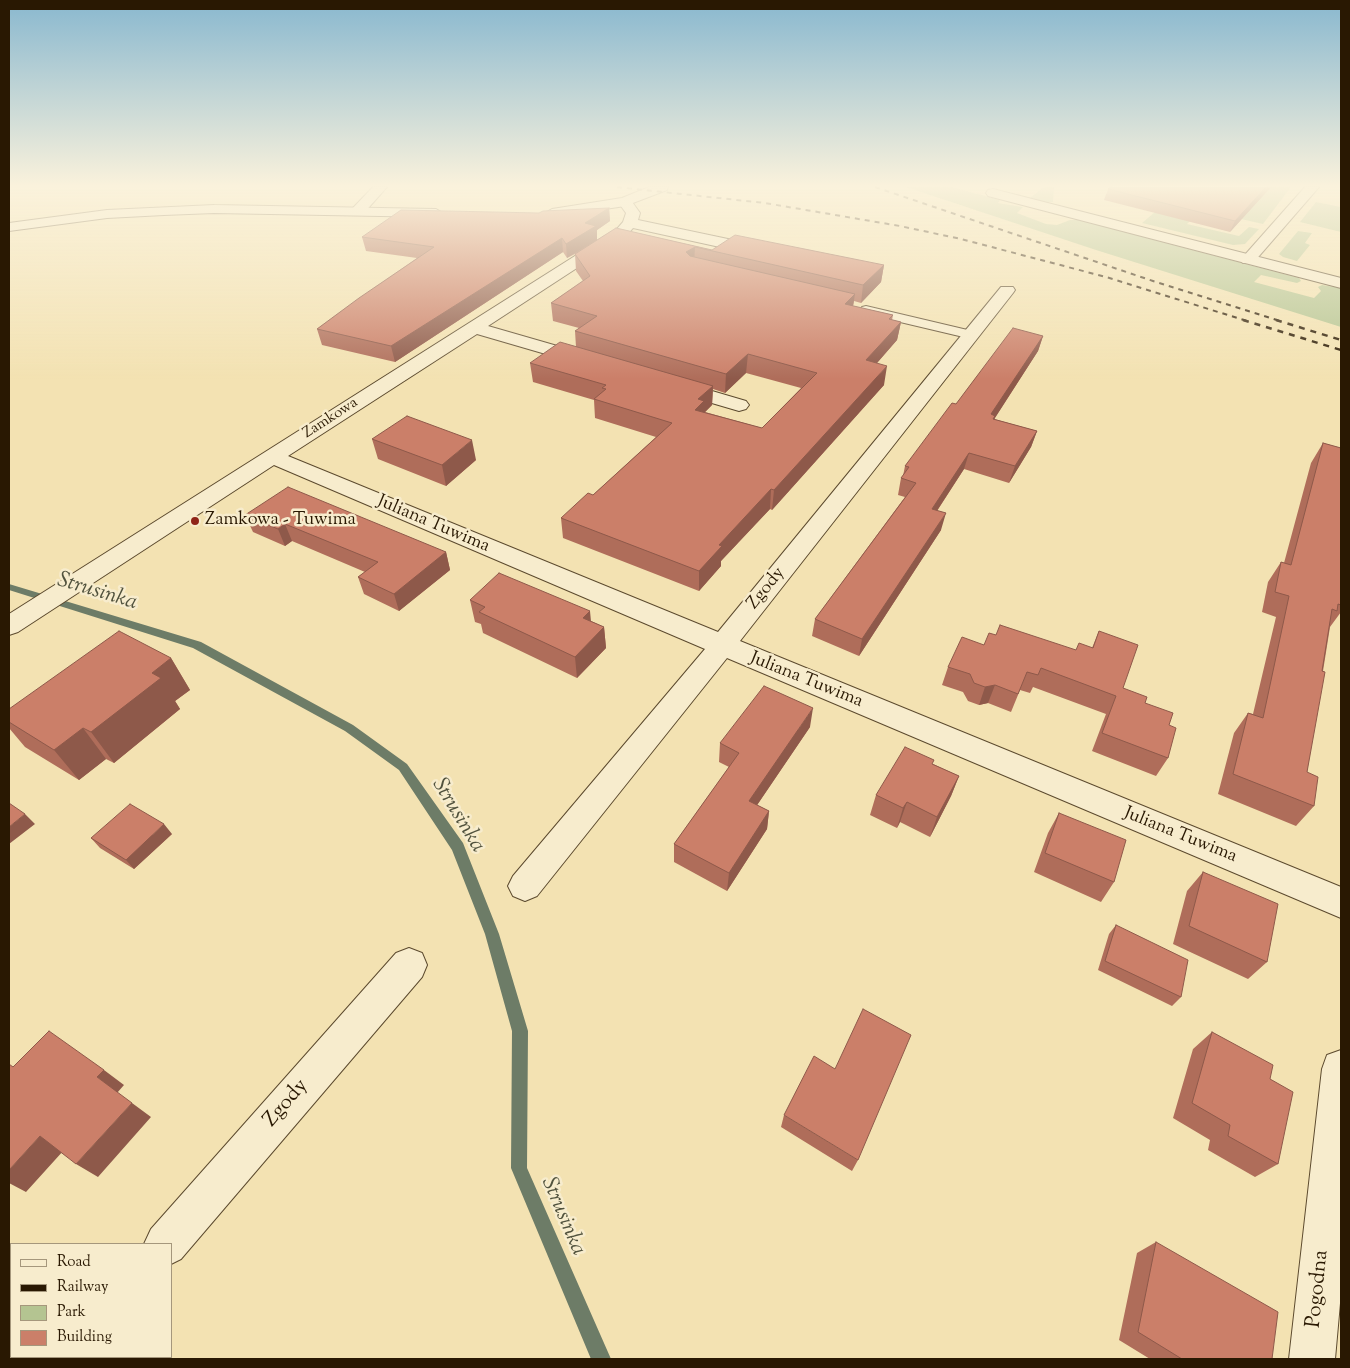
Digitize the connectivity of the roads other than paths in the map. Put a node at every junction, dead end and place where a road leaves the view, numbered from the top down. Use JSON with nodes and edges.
{"nodes":[{"id":1,"x":593,"y":251,"type":"edge"},
{"id":2,"x":760,"y":251,"type":"edge"},
{"id":3,"x":1218,"y":251,"type":"edge"},
{"id":4,"x":1256,"y":251,"type":"edge"},
{"id":5,"x":780,"y":255,"type":"edge"},
{"id":6,"x":1248,"y":260,"type":"junction"},
{"id":7,"x":1341,"y":284,"type":"edge"},
{"id":8,"x":1007,"y":290,"type":"dead end"},
{"id":9,"x":857,"y":308,"type":"edge"},
{"id":10,"x":473,"y":327,"type":"junction"},
{"id":11,"x":972,"y":335,"type":"junction"},
{"id":12,"x":606,"y":366,"type":"edge"},
{"id":13,"x":663,"y":383,"type":"edge"},
{"id":14,"x":739,"y":405,"type":"dead end"},
{"id":15,"x":272,"y":457,"type":"junction"},
{"id":16,"x":15,"y":622,"type":"edge"},
{"id":17,"x":722,"y":646,"type":"junction"},
{"id":18,"x":525,"y":886,"type":"dead end"},
{"id":19,"x":1341,"y":903,"type":"edge"},
{"id":20,"x":409,"y":965,"type":"dead end"},
{"id":21,"x":1341,"y":1069,"type":"edge"},
{"id":22,"x":167,"y":1243,"type":"edge"},
{"id":23,"x":1312,"y":1359,"type":"edge"}],
"edges":[{"from":1,"to":10,"type":"street","name":"Zamkowa"},
{"from":2,"to":5,"type":"street"},
{"from":3,"to":6,"type":"street"},
{"from":4,"to":6,"type":"street"},
{"from":6,"to":7,"type":"street"},
{"from":8,"to":11,"type":"street","name":"Zgody"},
{"from":9,"to":11,"type":"lane"},
{"from":10,"to":12,"type":"street"},
{"from":10,"to":15,"type":"street","name":"Zamkowa"},
{"from":11,"to":17,"type":"street","name":"Zgody"},
{"from":13,"to":14,"type":"street"},
{"from":15,"to":16,"type":"street","name":"Zamkowa"},
{"from":15,"to":17,"type":"street","name":"Juliana Tuwima"},
{"from":17,"to":18,"type":"street","name":"Zgody"},
{"from":17,"to":19,"type":"street","name":"Juliana Tuwima"},
{"from":20,"to":22,"type":"street","name":"Zgody"},
{"from":21,"to":23,"type":"street","name":"Pogodna"}]}
